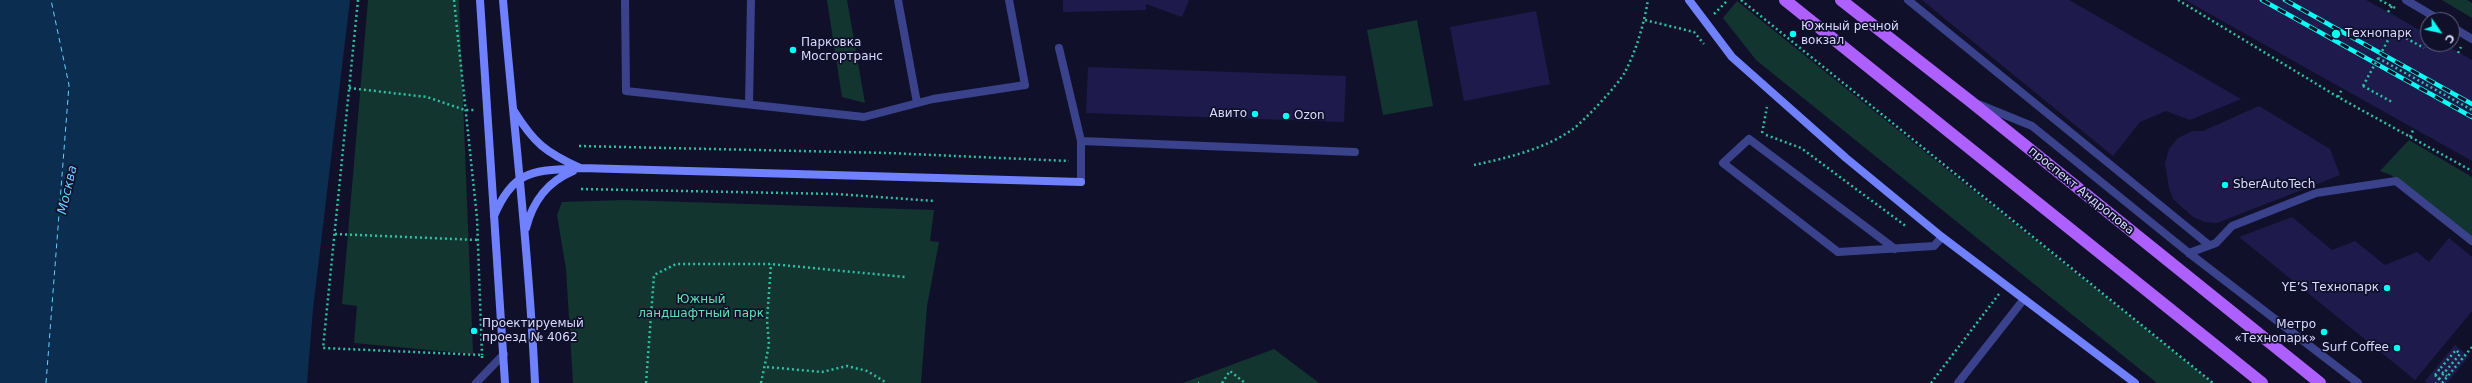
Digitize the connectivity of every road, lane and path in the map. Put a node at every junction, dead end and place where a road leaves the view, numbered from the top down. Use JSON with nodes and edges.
{"nodes":[{"id":1,"x":358,"y":0,"type":"edge"},
{"id":2,"x":454,"y":0,"type":"edge"},
{"id":3,"x":480,"y":0,"type":"edge"},
{"id":4,"x":503,"y":0,"type":"edge"},
{"id":5,"x":625,"y":0,"type":"edge"},
{"id":6,"x":751,"y":0,"type":"edge"},
{"id":7,"x":898,"y":0,"type":"edge"},
{"id":8,"x":1009,"y":0,"type":"edge"},
{"id":9,"x":1648,"y":0,"type":"edge"},
{"id":10,"x":1689,"y":0,"type":"edge"},
{"id":11,"x":1741,"y":0,"type":"edge"},
{"id":12,"x":1785,"y":0,"type":"edge"},
{"id":13,"x":1841,"y":0,"type":"edge"},
{"id":14,"x":1908,"y":0,"type":"edge"},
{"id":15,"x":2178,"y":0,"type":"edge"},
{"id":16,"x":2406,"y":0,"type":"edge"},
{"id":17,"x":2392,"y":6,"type":"dead end"},
{"id":18,"x":2388,"y":12,"type":"dead end"},
{"id":19,"x":2426,"y":12,"type":"edge"},
{"id":20,"x":2460,"y":31,"type":"edge"},
{"id":21,"x":2472,"y":38,"type":"edge"},
{"id":22,"x":2420,"y":46,"type":"edge"},
{"id":23,"x":1059,"y":48,"type":"dead end"},
{"id":24,"x":2378,"y":58,"type":"junction"},
{"id":25,"x":349,"y":88,"type":"junction"},
{"id":26,"x":2342,"y":89,"type":"dead end"},
{"id":27,"x":2338,"y":97,"type":"junction"},
{"id":28,"x":1970,"y":101,"type":"junction"},
{"id":29,"x":2392,"y":102,"type":"dead end"},
{"id":30,"x":917,"y":103,"type":"junction"},
{"id":31,"x":749,"y":104,"type":"junction"},
{"id":32,"x":512,"y":109,"type":"junction"},
{"id":33,"x":465,"y":110,"type":"junction"},
{"id":34,"x":2472,"y":110,"type":"edge"},
{"id":35,"x":2414,"y":128,"type":"dead end"},
{"id":36,"x":2410,"y":137,"type":"junction"},
{"id":37,"x":1081,"y":141,"type":"junction"},
{"id":38,"x":579,"y":146,"type":"dead end"},
{"id":39,"x":1355,"y":152,"type":"dead end"},
{"id":40,"x":1081,"y":162,"type":"junction"},
{"id":41,"x":1474,"y":165,"type":"dead end"},
{"id":42,"x":581,"y":168,"type":"junction"},
{"id":43,"x":2472,"y":172,"type":"edge"},
{"id":44,"x":518,"y":180,"type":"junction"},
{"id":45,"x":581,"y":189,"type":"dead end"},
{"id":46,"x":935,"y":201,"type":"dead end"},
{"id":47,"x":494,"y":216,"type":"junction"},
{"id":48,"x":525,"y":231,"type":"junction"},
{"id":49,"x":335,"y":234,"type":"junction"},
{"id":50,"x":1942,"y":237,"type":"junction"},
{"id":51,"x":478,"y":240,"type":"junction"},
{"id":52,"x":2472,"y":241,"type":"edge"},
{"id":53,"x":2209,"y":245,"type":"junction"},
{"id":54,"x":1894,"y":248,"type":"junction"},
{"id":55,"x":2189,"y":253,"type":"junction"},
{"id":56,"x":771,"y":264,"type":"junction"},
{"id":57,"x":905,"y":276,"type":"dead end"},
{"id":58,"x":1999,"y":294,"type":"dead end"},
{"id":59,"x":2024,"y":299,"type":"junction"},
{"id":60,"x":2472,"y":347,"type":"edge"},
{"id":61,"x":504,"y":354,"type":"junction"},
{"id":62,"x":482,"y":355,"type":"junction"},
{"id":63,"x":766,"y":366,"type":"junction"},
{"id":64,"x":2440,"y":370,"type":"junction"},
{"id":65,"x":483,"y":375,"type":"junction"},
{"id":66,"x":2447,"y":376,"type":"junction"},
{"id":67,"x":2439,"y":379,"type":"junction"},
{"id":68,"x":476,"y":383,"type":"edge"},
{"id":69,"x":505,"y":383,"type":"edge"},
{"id":70,"x":535,"y":383,"type":"edge"},
{"id":71,"x":646,"y":383,"type":"edge"},
{"id":72,"x":762,"y":383,"type":"edge"},
{"id":73,"x":887,"y":383,"type":"edge"},
{"id":74,"x":1222,"y":383,"type":"edge"},
{"id":75,"x":1245,"y":383,"type":"edge"},
{"id":76,"x":1931,"y":383,"type":"edge"},
{"id":77,"x":1958,"y":383,"type":"edge"},
{"id":78,"x":2135,"y":383,"type":"edge"},
{"id":79,"x":2213,"y":383,"type":"edge"},
{"id":80,"x":2262,"y":383,"type":"edge"},
{"id":81,"x":2320,"y":383,"type":"edge"},
{"id":82,"x":2358,"y":383,"type":"edge"},
{"id":83,"x":2436,"y":383,"type":"edge"},
{"id":84,"x":2442,"y":383,"type":"edge"}],
"edges":[{"from":1,"to":25,"type":"path"},
{"from":2,"to":33,"type":"path"},
{"from":3,"to":47,"type":"street"},
{"from":4,"to":32,"type":"street"},
{"from":5,"to":31,"type":"street"},
{"from":6,"to":31,"type":"street"},
{"from":7,"to":30,"type":"street"},
{"from":8,"to":30,"type":"street"},
{"from":9,"to":41,"type":"path"},
{"from":10,"to":50,"type":"street"},
{"from":11,"to":79,"type":"path"},
{"from":12,"to":80,"type":"main road"},
{"from":13,"to":28,"type":"main road","name":"проспект Андропова"},
{"from":14,"to":53,"type":"street"},
{"from":15,"to":27,"type":"path"},
{"from":16,"to":19,"type":"street"},
{"from":17,"to":18,"type":"path"},
{"from":20,"to":21,"type":"street"},
{"from":22,"to":24,"type":"path","bridge":true},
{"from":23,"to":37,"type":"street"},
{"from":24,"to":29,"type":"path","bridge":true},
{"from":24,"to":34,"type":"path"},
{"from":25,"to":33,"type":"path"},
{"from":25,"to":49,"type":"path"},
{"from":26,"to":27,"type":"path"},
{"from":27,"to":36,"type":"path"},
{"from":28,"to":55,"type":"street"},
{"from":28,"to":81,"type":"main road","name":"проспект Андропова"},
{"from":30,"to":31,"type":"street"},
{"from":32,"to":42,"type":"street"},
{"from":32,"to":44,"type":"street"},
{"from":33,"to":51,"type":"path"},
{"from":35,"to":36,"type":"path"},
{"from":36,"to":43,"type":"path"},
{"from":37,"to":39,"type":"street"},
{"from":37,"to":40,"type":"street"},
{"from":38,"to":40,"type":"path"},
{"from":40,"to":42,"type":"street"},
{"from":42,"to":44,"type":"street"},
{"from":42,"to":48,"type":"street"},
{"from":44,"to":47,"type":"street"},
{"from":44,"to":48,"type":"street"},
{"from":45,"to":46,"type":"path"},
{"from":47,"to":61,"type":"street"},
{"from":48,"to":70,"type":"street"},
{"from":49,"to":51,"type":"path"},
{"from":49,"to":62,"type":"path"},
{"from":50,"to":54,"type":"street"},
{"from":50,"to":59,"type":"street"},
{"from":51,"to":62,"type":"path"},
{"from":52,"to":53,"type":"street"},
{"from":53,"to":55,"type":"street"},
{"from":54,"to":54,"type":"street"},
{"from":55,"to":82,"type":"street"},
{"from":56,"to":57,"type":"path"},
{"from":56,"to":63,"type":"path"},
{"from":56,"to":71,"type":"path"},
{"from":58,"to":76,"type":"path"},
{"from":59,"to":77,"type":"street"},
{"from":59,"to":78,"type":"street"},
{"from":60,"to":66,"type":"path"},
{"from":61,"to":65,"type":"street"},
{"from":61,"to":69,"type":"street"},
{"from":62,"to":65,"type":"path"},
{"from":63,"to":72,"type":"path"},
{"from":63,"to":73,"type":"path"},
{"from":64,"to":66,"type":"path","bridge":true},
{"from":64,"to":67,"type":"path","bridge":true},
{"from":64,"to":67,"type":"path"},
{"from":65,"to":68,"type":"street"},
{"from":66,"to":84,"type":"path"},
{"from":67,"to":83,"type":"path"},
{"from":74,"to":75,"type":"path"}]}
